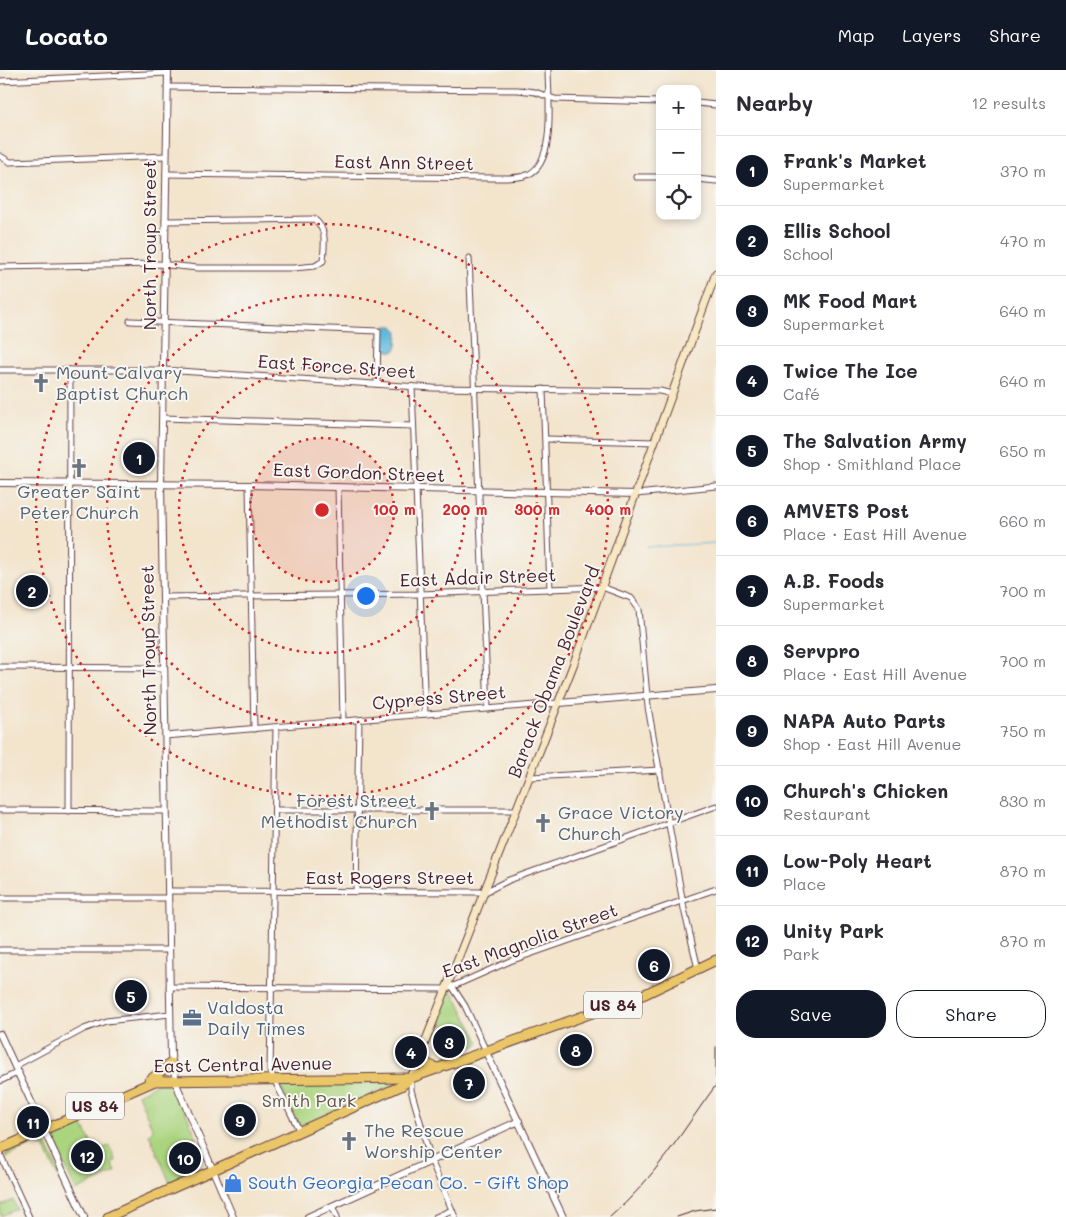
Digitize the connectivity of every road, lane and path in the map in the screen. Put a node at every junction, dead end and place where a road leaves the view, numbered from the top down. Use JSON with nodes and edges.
{"nodes":[{"id":1,"x":548,"y":70,"type":"edge"},
{"id":2,"x":168,"y":72,"type":"edge"},
{"id":3,"x":0,"y":81,"type":"edge"},
{"id":4,"x":167,"y":87,"type":"junction"},
{"id":5,"x":548,"y":96,"type":"junction"},
{"id":6,"x":656,"y":102,"type":"edge"},
{"id":7,"x":701,"y":103,"type":"edge"},
{"id":8,"x":716,"y":105,"type":"edge"},
{"id":9,"x":0,"y":156,"type":"edge"},
{"id":10,"x":166,"y":156,"type":"junction"},
{"id":11,"x":166,"y":174,"type":"junction"},
{"id":12,"x":636,"y":177,"type":"dead end"},
{"id":13,"x":656,"y":177,"type":"edge"},
{"id":14,"x":701,"y":179,"type":"edge"},
{"id":15,"x":716,"y":181,"type":"edge"},
{"id":16,"x":165,"y":221,"type":"junction"},
{"id":17,"x":469,"y":258,"type":"dead end"},
{"id":18,"x":165,"y":265,"type":"junction"},
{"id":19,"x":0,"y":267,"type":"edge"},
{"id":20,"x":716,"y":273,"type":"edge"},
{"id":21,"x":130,"y":321,"type":"dead end"},
{"id":22,"x":165,"y":323,"type":"junction"},
{"id":23,"x":0,"y":370,"type":"edge"},
{"id":24,"x":70,"y":370,"type":"junction"},
{"id":25,"x":164,"y":370,"type":"junction"},
{"id":26,"x":377,"y":384,"type":"junction"},
{"id":27,"x":412,"y":387,"type":"junction"},
{"id":28,"x":474,"y":387,"type":"junction"},
{"id":29,"x":543,"y":389,"type":"junction"},
{"id":30,"x":672,"y":394,"type":"junction"},
{"id":31,"x":163,"y":418,"type":"junction"},
{"id":32,"x":413,"y":426,"type":"junction"},
{"id":33,"x":546,"y":439,"type":"junction"},
{"id":34,"x":655,"y":442,"type":"junction"},
{"id":35,"x":0,"y":483,"type":"edge"},
{"id":36,"x":69,"y":483,"type":"junction"},
{"id":37,"x":161,"y":484,"type":"junction"},
{"id":38,"x":250,"y":485,"type":"junction"},
{"id":39,"x":716,"y":486,"type":"edge"},
{"id":40,"x":338,"y":487,"type":"junction"},
{"id":41,"x":415,"y":490,"type":"junction"},
{"id":42,"x":478,"y":491,"type":"junction"},
{"id":43,"x":548,"y":492,"type":"junction"},
{"id":44,"x":636,"y":494,"type":"junction"},
{"id":45,"x":602,"y":587,"type":"junction"},
{"id":46,"x":550,"y":590,"type":"junction"},
{"id":47,"x":484,"y":592,"type":"junction"},
{"id":48,"x":420,"y":594,"type":"junction"},
{"id":49,"x":342,"y":595,"type":"junction"},
{"id":50,"x":251,"y":596,"type":"junction"},
{"id":51,"x":163,"y":597,"type":"junction"},
{"id":52,"x":0,"y":667,"type":"edge"},
{"id":53,"x":69,"y":668,"type":"junction"},
{"id":54,"x":164,"y":668,"type":"junction"},
{"id":55,"x":716,"y":690,"type":"edge"},
{"id":56,"x":646,"y":696,"type":"junction"},
{"id":57,"x":559,"y":703,"type":"junction"},
{"id":58,"x":488,"y":709,"type":"junction"},
{"id":59,"x":425,"y":714,"type":"junction"},
{"id":60,"x":359,"y":720,"type":"junction"},
{"id":61,"x":343,"y":721,"type":"junction"},
{"id":62,"x":276,"y":727,"type":"junction"},
{"id":63,"x":254,"y":729,"type":"junction"},
{"id":64,"x":165,"y":736,"type":"junction"},
{"id":65,"x":660,"y":770,"type":"junction"},
{"id":66,"x":531,"y":777,"type":"junction"},
{"id":67,"x":716,"y":806,"type":"edge"},
{"id":68,"x":0,"y":810,"type":"edge"},
{"id":69,"x":275,"y":810,"type":"junction"},
{"id":70,"x":517,"y":810,"type":"junction"},
{"id":71,"x":69,"y":811,"type":"junction"},
{"id":72,"x":166,"y":811,"type":"junction"},
{"id":73,"x":358,"y":811,"type":"junction"},
{"id":74,"x":669,"y":823,"type":"junction"},
{"id":75,"x":716,"y":889,"type":"edge"},
{"id":76,"x":274,"y":891,"type":"junction"},
{"id":77,"x":356,"y":892,"type":"junction"},
{"id":78,"x":486,"y":892,"type":"junction"},
{"id":79,"x":168,"y":894,"type":"junction"},
{"id":80,"x":0,"y":898,"type":"edge"},
{"id":81,"x":683,"y":901,"type":"junction"},
{"id":82,"x":0,"y":950,"type":"edge"},
{"id":83,"x":168,"y":950,"type":"junction"},
{"id":84,"x":716,"y":960,"type":"edge"},
{"id":85,"x":698,"y":969,"type":"junction"},
{"id":86,"x":169,"y":987,"type":"junction"},
{"id":87,"x":272,"y":988,"type":"junction"},
{"id":88,"x":450,"y":988,"type":"junction"},
{"id":89,"x":170,"y":1014,"type":"junction"},
{"id":90,"x":0,"y":1034,"type":"edge"},
{"id":91,"x":486,"y":1052,"type":"junction"},
{"id":92,"x":421,"y":1053,"type":"junction"},
{"id":93,"x":172,"y":1063,"type":"junction"},
{"id":94,"x":15,"y":1066,"type":"junction"},
{"id":95,"x":438,"y":1069,"type":"junction"},
{"id":96,"x":19,"y":1072,"type":"junction"},
{"id":97,"x":411,"y":1078,"type":"junction"},
{"id":98,"x":274,"y":1079,"type":"junction"},
{"id":99,"x":175,"y":1080,"type":"junction"},
{"id":100,"x":0,"y":1081,"type":"edge"},
{"id":101,"x":147,"y":1083,"type":"junction"},
{"id":102,"x":519,"y":1121,"type":"junction"},
{"id":103,"x":44,"y":1129,"type":"junction"},
{"id":104,"x":299,"y":1130,"type":"junction"},
{"id":105,"x":0,"y":1149,"type":"edge"},
{"id":106,"x":0,"y":1154,"type":"edge"},
{"id":107,"x":431,"y":1160,"type":"junction"},
{"id":108,"x":213,"y":1169,"type":"junction"},
{"id":109,"x":332,"y":1206,"type":"junction"},
{"id":110,"x":452,"y":1210,"type":"junction"},
{"id":111,"x":29,"y":1217,"type":"edge"},
{"id":112,"x":84,"y":1217,"type":"edge"},
{"id":113,"x":108,"y":1217,"type":"edge"},
{"id":114,"x":233,"y":1217,"type":"edge"},
{"id":115,"x":308,"y":1217,"type":"edge"},
{"id":116,"x":337,"y":1217,"type":"edge"},
{"id":117,"x":436,"y":1217,"type":"edge"},
{"id":118,"x":455,"y":1217,"type":"edge"},
{"id":119,"x":563,"y":1217,"type":"edge"}],
"edges":[{"from":1,"to":5,"type":"street","name":"East Ann Street"},
{"from":2,"to":3,"type":"street"},
{"from":2,"to":4,"type":"street","name":"North Troup Street"},
{"from":4,"to":5,"type":"street"},
{"from":4,"to":10,"type":"street","name":"North Troup Street"},
{"from":5,"to":6,"type":"street"},
{"from":5,"to":11,"type":"street","name":"East Ann Street"},
{"from":7,"to":8,"type":"street"},
{"from":9,"to":10,"type":"street"},
{"from":10,"to":11,"type":"street","name":"North Troup Street"},
{"from":11,"to":16,"type":"street","name":"North Troup Street"},
{"from":12,"to":13,"type":"street"},
{"from":14,"to":15,"type":"street"},
{"from":16,"to":18,"type":"street","name":"North Troup Street"},
{"from":16,"to":18,"type":"street"},
{"from":17,"to":28,"type":"street"},
{"from":18,"to":19,"type":"street"},
{"from":18,"to":22,"type":"street","name":"North Troup Street"},
{"from":20,"to":30,"type":"main road","name":"Barack Obama Boulevard"},
{"from":21,"to":22,"type":"street"},
{"from":22,"to":25,"type":"street","name":"North Troup Street"},
{"from":22,"to":26,"type":"street"},
{"from":23,"to":24,"type":"street","name":"East Force Street"},
{"from":24,"to":25,"type":"street","name":"East Force Street"},
{"from":24,"to":36,"type":"street"},
{"from":25,"to":26,"type":"street","name":"East Force Street"},
{"from":25,"to":31,"type":"street","name":"North Troup Street"},
{"from":26,"to":27,"type":"street","name":"East Force Street"},
{"from":27,"to":28,"type":"street","name":"East Force Street"},
{"from":27,"to":32,"type":"street"},
{"from":28,"to":29,"type":"street","name":"East Force Street"},
{"from":28,"to":42,"type":"street"},
{"from":29,"to":30,"type":"street","name":"East Force Street"},
{"from":29,"to":33,"type":"street"},
{"from":30,"to":34,"type":"main road","name":"Barack Obama Boulevard"},
{"from":31,"to":32,"type":"street"},
{"from":31,"to":37,"type":"street","name":"North Troup Street"},
{"from":32,"to":41,"type":"street"},
{"from":33,"to":34,"type":"street"},
{"from":33,"to":43,"type":"street"},
{"from":34,"to":44,"type":"main road","name":"Barack Obama Boulevard"},
{"from":35,"to":36,"type":"street","name":"East Gordon Street"},
{"from":36,"to":37,"type":"street","name":"East Gordon Street"},
{"from":36,"to":53,"type":"street"},
{"from":37,"to":38,"type":"street","name":"East Gordon Street"},
{"from":37,"to":51,"type":"street","name":"North Troup Street"},
{"from":38,"to":40,"type":"street","name":"East Gordon Street"},
{"from":38,"to":50,"type":"street"},
{"from":39,"to":44,"type":"street","name":"East Gordon Street"},
{"from":40,"to":41,"type":"street","name":"East Gordon Street"},
{"from":40,"to":49,"type":"street"},
{"from":41,"to":42,"type":"street","name":"East Gordon Street"},
{"from":41,"to":48,"type":"street"},
{"from":42,"to":43,"type":"street","name":"East Gordon Street"},
{"from":42,"to":47,"type":"street"},
{"from":43,"to":44,"type":"street","name":"East Gordon Street"},
{"from":43,"to":46,"type":"street"},
{"from":44,"to":45,"type":"main road","name":"Barack Obama Boulevard"},
{"from":45,"to":46,"type":"street","name":"East Adair Street"},
{"from":45,"to":56,"type":"street","name":"East Adair Street"},
{"from":45,"to":57,"type":"main road","name":"Barack Obama Boulevard"},
{"from":46,"to":47,"type":"street","name":"East Adair Street"},
{"from":47,"to":48,"type":"street","name":"East Adair Street"},
{"from":47,"to":58,"type":"street"},
{"from":48,"to":49,"type":"street","name":"East Adair Street"},
{"from":48,"to":59,"type":"street"},
{"from":49,"to":50,"type":"street","name":"East Adair Street"},
{"from":49,"to":61,"type":"street"},
{"from":50,"to":51,"type":"street","name":"East Adair Street"},
{"from":50,"to":63,"type":"street"},
{"from":51,"to":54,"type":"street","name":"North Troup Street"},
{"from":52,"to":53,"type":"street"},
{"from":53,"to":54,"type":"street"},
{"from":53,"to":71,"type":"street"},
{"from":54,"to":64,"type":"street","name":"North Troup Street"},
{"from":55,"to":56,"type":"street","name":"Cypress Street"},
{"from":56,"to":57,"type":"street","name":"Cypress Street"},
{"from":56,"to":65,"type":"street","name":"East Adair Street"},
{"from":57,"to":58,"type":"street","name":"Cypress Street"},
{"from":57,"to":66,"type":"main road","name":"Barack Obama Boulevard"},
{"from":58,"to":59,"type":"street","name":"Cypress Street"},
{"from":59,"to":60,"type":"street","name":"Cypress Street"},
{"from":60,"to":61,"type":"street","name":"Cypress Street"},
{"from":60,"to":73,"type":"street"},
{"from":61,"to":62,"type":"street","name":"Cypress Street"},
{"from":62,"to":63,"type":"street","name":"Cypress Street"},
{"from":62,"to":69,"type":"street"},
{"from":63,"to":64,"type":"street","name":"Cypress Street"},
{"from":64,"to":72,"type":"street","name":"North Troup Street"},
{"from":65,"to":66,"type":"street"},
{"from":65,"to":74,"type":"street","name":"East Adair Street"},
{"from":66,"to":70,"type":"main road","name":"Barack Obama Boulevard"},
{"from":67,"to":74,"type":"street","name":"East Rogers Street"},
{"from":68,"to":71,"type":"street"},
{"from":69,"to":73,"type":"street"},
{"from":69,"to":76,"type":"street"},
{"from":70,"to":73,"type":"street"},
{"from":70,"to":78,"type":"main road","name":"Barack Obama Boulevard"},
{"from":71,"to":72,"type":"street"},
{"from":72,"to":79,"type":"street","name":"North Troup Street"},
{"from":73,"to":77,"type":"street"},
{"from":74,"to":78,"type":"street","name":"East Rogers Street"},
{"from":74,"to":81,"type":"street","name":"East Adair Street"},
{"from":75,"to":81,"type":"street","name":"East Magnolia Street"},
{"from":76,"to":77,"type":"street","name":"East Rogers Street"},
{"from":76,"to":79,"type":"street","name":"East Rogers Street"},
{"from":76,"to":87,"type":"street"},
{"from":77,"to":78,"type":"street","name":"East Rogers Street"},
{"from":78,"to":88,"type":"main road","name":"Barack Obama Boulevard"},
{"from":79,"to":80,"type":"street","name":"East Rogers Street"},
{"from":79,"to":83,"type":"street","name":"North Troup Street"},
{"from":81,"to":85,"type":"street","name":"East Adair Street"},
{"from":81,"to":88,"type":"street","name":"East Magnolia Street"},
{"from":82,"to":83,"type":"street"},
{"from":83,"to":86,"type":"street","name":"North Troup Street"},
{"from":84,"to":85,"type":"highway","number":"US 84"},
{"from":85,"to":91,"type":"highway","number":"US 84"},
{"from":86,"to":87,"type":"street","name":"East Magnolia Street"},
{"from":86,"to":89,"type":"street","name":"North Troup Street"},
{"from":87,"to":88,"type":"street","name":"East Magnolia Street"},
{"from":87,"to":98,"type":"street"},
{"from":88,"to":91,"type":"street"},
{"from":88,"to":92,"type":"main road","name":"Barack Obama Boulevard"},
{"from":89,"to":93,"type":"street","name":"North Troup Street"},
{"from":89,"to":94,"type":"street"},
{"from":90,"to":94,"type":"street"},
{"from":91,"to":95,"type":"highway","number":"US 84"},
{"from":91,"to":102,"type":"street"},
{"from":92,"to":95,"type":"highway"},
{"from":92,"to":97,"type":"main road","name":"Barack Obama Boulevard"},
{"from":93,"to":99,"type":"street","name":"North Troup Street"},
{"from":93,"to":101,"type":"highway"},
{"from":94,"to":96,"type":"street"},
{"from":95,"to":97,"type":"highway","number":"US 84"},
{"from":96,"to":100,"type":"street"},
{"from":96,"to":103,"type":"street"},
{"from":97,"to":98,"type":"highway","name":"East Central Avenue","number":"US 84"},
{"from":97,"to":104,"type":"highway","number":"US 84"},
{"from":97,"to":107,"type":"street"},
{"from":98,"to":99,"type":"highway","name":"East Central Avenue","number":"US 84"},
{"from":98,"to":104,"type":"street"},
{"from":99,"to":101,"type":"highway","name":"East Central Avenue","number":"US 84"},
{"from":99,"to":108,"type":"street","name":"North Troup Street"},
{"from":101,"to":103,"type":"highway","name":"East Central Avenue","number":"US 84"},
{"from":102,"to":107,"type":"street"},
{"from":102,"to":119,"type":"street"},
{"from":103,"to":105,"type":"highway","name":"East Central Avenue","number":"US 84"},
{"from":103,"to":112,"type":"street"},
{"from":104,"to":108,"type":"highway","number":"US 84"},
{"from":106,"to":111,"type":"street"},
{"from":107,"to":109,"type":"street"},
{"from":107,"to":110,"type":"street"},
{"from":108,"to":113,"type":"highway","number":"US 84"},
{"from":108,"to":114,"type":"street","name":"North Troup Street"},
{"from":109,"to":115,"type":"street"},
{"from":109,"to":116,"type":"street"},
{"from":110,"to":117,"type":"street"},
{"from":110,"to":118,"type":"street"}]}
